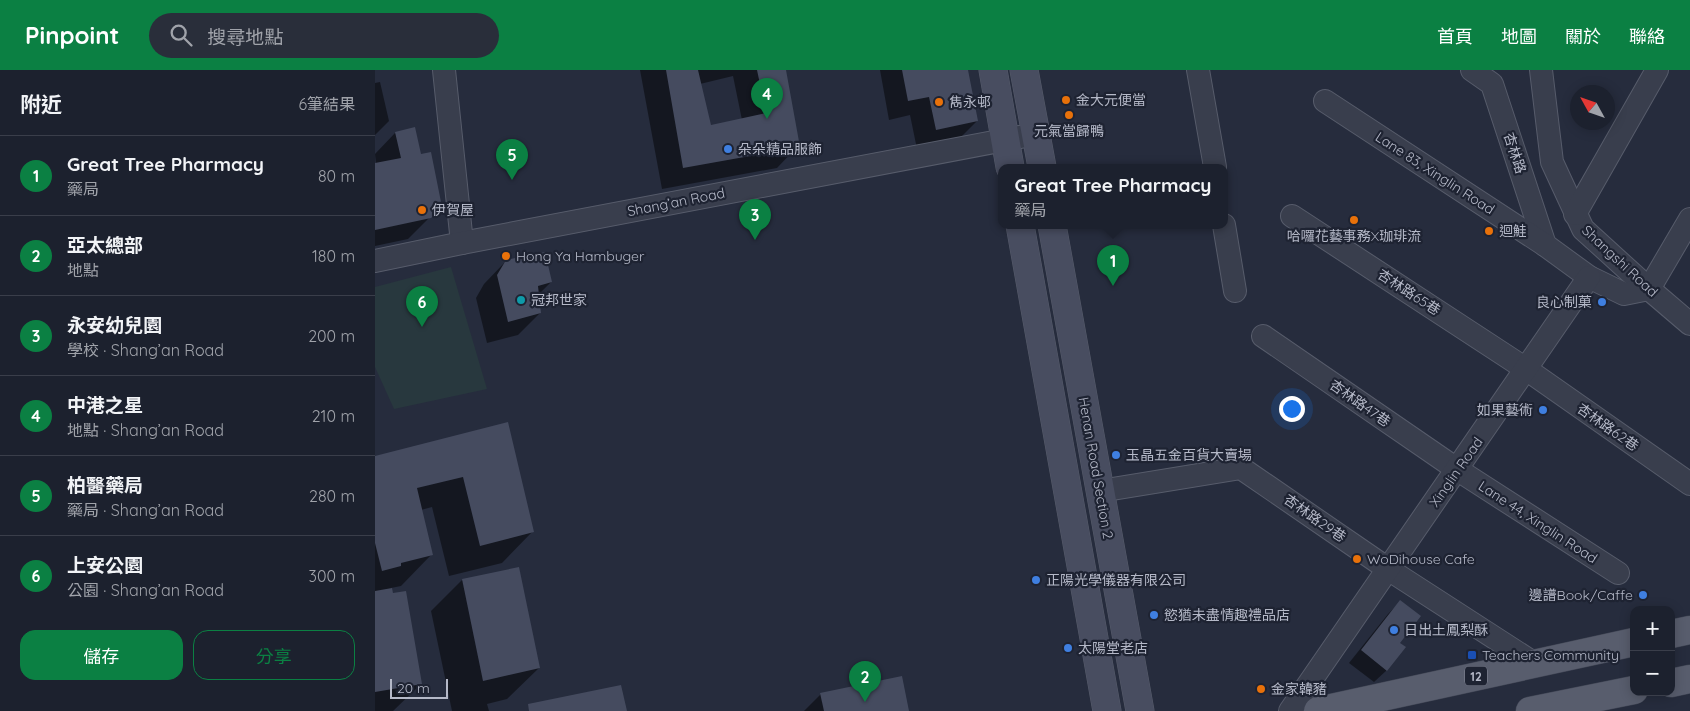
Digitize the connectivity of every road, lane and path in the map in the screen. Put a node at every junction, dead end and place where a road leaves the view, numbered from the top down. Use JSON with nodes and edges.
{"nodes":[{"id":1,"x":444,"y":70,"type":"edge"},
{"id":2,"x":993,"y":70,"type":"edge"},
{"id":3,"x":1024,"y":70,"type":"edge"},
{"id":4,"x":1198,"y":70,"type":"edge"},
{"id":5,"x":1472,"y":70,"type":"edge"},
{"id":6,"x":1541,"y":70,"type":"edge"},
{"id":7,"x":1657,"y":70,"type":"edge"},
{"id":8,"x":1325,"y":101,"type":"dead end"},
{"id":9,"x":1036,"y":134,"type":"junction"},
{"id":10,"x":1005,"y":140,"type":"junction"},
{"id":11,"x":1009,"y":164,"type":"edge"},
{"id":12,"x":1041,"y":164,"type":"edge"},
{"id":13,"x":1214,"y":164,"type":"edge"},
{"id":14,"x":1575,"y":214,"type":"junction"},
{"id":15,"x":1292,"y":216,"type":"dead end"},
{"id":16,"x":1690,"y":219,"type":"edge"},
{"id":17,"x":1021,"y":229,"type":"edge"},
{"id":18,"x":1053,"y":229,"type":"edge"},
{"id":19,"x":1225,"y":229,"type":"edge"},
{"id":20,"x":462,"y":243,"type":"junction"},
{"id":21,"x":1545,"y":245,"type":"junction"},
{"id":22,"x":375,"y":261,"type":"edge"},
{"id":23,"x":1589,"y":277,"type":"junction"},
{"id":24,"x":1649,"y":289,"type":"junction"},
{"id":25,"x":1235,"y":291,"type":"dead end"},
{"id":26,"x":1690,"y":324,"type":"edge"},
{"id":27,"x":1263,"y":336,"type":"dead end"},
{"id":28,"x":1526,"y":369,"type":"junction"},
{"id":29,"x":1458,"y":470,"type":"junction"},
{"id":30,"x":1690,"y":484,"type":"edge"},
{"id":31,"x":1100,"y":491,"type":"junction"},
{"id":32,"x":1388,"y":569,"type":"junction"},
{"id":33,"x":1618,"y":573,"type":"dead end"},
{"id":34,"x":1690,"y":630,"type":"edge"},
{"id":35,"x":1675,"y":633,"type":"edge"},
{"id":36,"x":1630,"y":643,"type":"edge"},
{"id":37,"x":1535,"y":664,"type":"junction"},
{"id":38,"x":1690,"y":679,"type":"edge"},
{"id":39,"x":1675,"y":682,"type":"edge"},
{"id":40,"x":1630,"y":691,"type":"edge"},
{"id":41,"x":1107,"y":711,"type":"edge"},
{"id":42,"x":1140,"y":711,"type":"edge"},
{"id":43,"x":1291,"y":711,"type":"edge"},
{"id":44,"x":1318,"y":711,"type":"edge"},
{"id":45,"x":1530,"y":711,"type":"edge"}],
"edges":[{"from":1,"to":20,"type":"street"},
{"from":2,"to":10,"type":"street"},
{"from":3,"to":9,"type":"street"},
{"from":4,"to":13,"type":"street"},
{"from":5,"to":21,"type":"street","name":"杏林路"},
{"from":6,"to":14,"type":"street","name":"Shangshi Road"},
{"from":7,"to":14,"type":"street"},
{"from":8,"to":21,"type":"street","name":"Lane 83, Xinglin Road"},
{"from":9,"to":10,"type":"street","name":"Shang’an Road"},
{"from":9,"to":12,"type":"street"},
{"from":10,"to":11,"type":"street"},
{"from":10,"to":20,"type":"street","name":"Shang’an Road"},
{"from":14,"to":24,"type":"street","name":"Shangshi Road"},
{"from":15,"to":28,"type":"street","name":"杏林路65巷"},
{"from":16,"to":24,"type":"street"},
{"from":17,"to":41,"type":"street"},
{"from":18,"to":31,"type":"street","name":"Henan Road Section 2"},
{"from":19,"to":25,"type":"street"},
{"from":20,"to":22,"type":"street","name":"Shang’an Road"},
{"from":21,"to":23,"type":"street"},
{"from":23,"to":24,"type":"street"},
{"from":23,"to":28,"type":"street","name":"Xinglin Road"},
{"from":24,"to":26,"type":"street","name":"Shangshi Road"},
{"from":27,"to":29,"type":"street","name":"杏林路47巷"},
{"from":28,"to":29,"type":"street","name":"Xinglin Road"},
{"from":28,"to":30,"type":"street","name":"杏林路62巷"},
{"from":29,"to":32,"type":"street","name":"Xinglin Road"},
{"from":29,"to":33,"type":"street","name":"Lane 44, Xinglin Road"},
{"from":31,"to":32,"type":"street","name":"杏林路29巷"},
{"from":31,"to":42,"type":"street","name":"Henan Road Section 2"},
{"from":32,"to":37,"type":"street","name":"杏林路29巷"},
{"from":32,"to":43,"type":"street","name":"Xinglin Road"},
{"from":34,"to":35,"type":"main road"},
{"from":36,"to":37,"type":"main road","number":"12"},
{"from":37,"to":44,"type":"main road","number":"12"},
{"from":38,"to":39,"type":"main road"},
{"from":40,"to":45,"type":"main road"}]}
